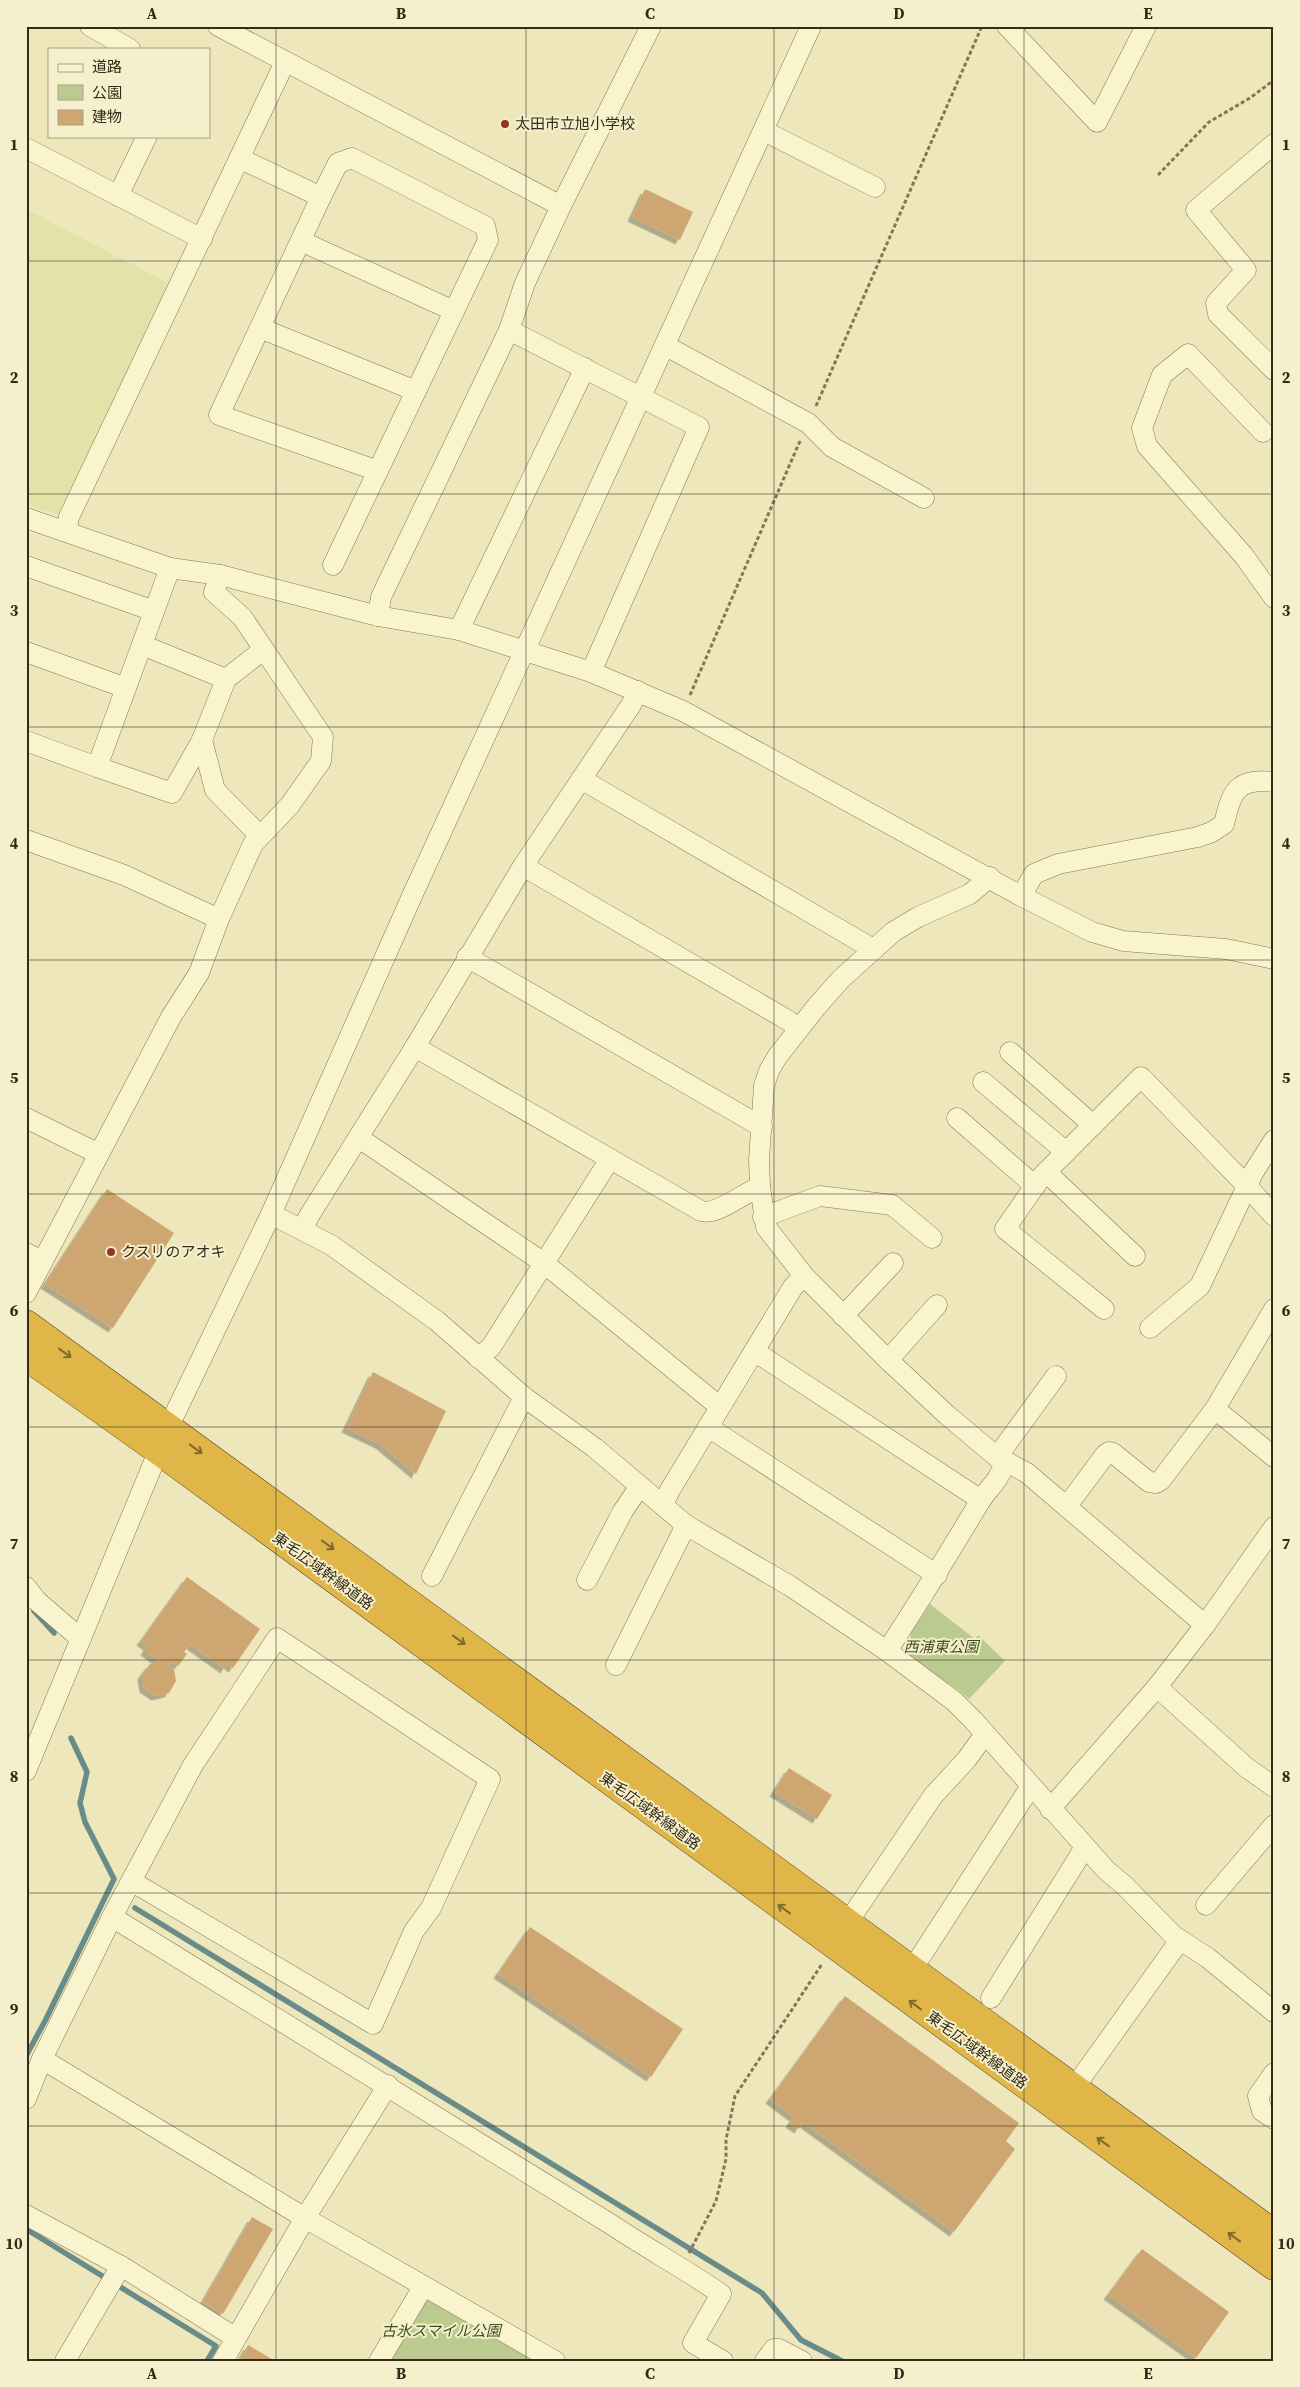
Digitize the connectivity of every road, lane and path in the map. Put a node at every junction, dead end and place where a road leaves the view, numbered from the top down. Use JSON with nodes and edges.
{"nodes":[{"id":1,"x":90,"y":26,"type":"edge"},
{"id":2,"x":218,"y":26,"type":"edge"},
{"id":3,"x":651,"y":26,"type":"edge"},
{"id":4,"x":811,"y":26,"type":"edge"},
{"id":5,"x":982,"y":26,"type":"edge"},
{"id":6,"x":1007,"y":26,"type":"edge"},
{"id":7,"x":1146,"y":26,"type":"edge"},
{"id":8,"x":128,"y":48,"type":"edge"},
{"id":9,"x":285,"y":62,"type":"junction"},
{"id":10,"x":1274,"y":80,"type":"edge"},
{"id":11,"x":764,"y":131,"type":"junction"},
{"id":12,"x":146,"y":138,"type":"edge"},
{"id":13,"x":1274,"y":144,"type":"edge"},
{"id":14,"x":26,"y":148,"type":"edge"},
{"id":15,"x":241,"y":159,"type":"junction"},
{"id":16,"x":1158,"y":175,"type":"dead end"},
{"id":17,"x":874,"y":188,"type":"dead end"},
{"id":18,"x":118,"y":196,"type":"junction"},
{"id":19,"x":321,"y":197,"type":"junction"},
{"id":20,"x":561,"y":206,"type":"junction"},
{"id":21,"x":202,"y":239,"type":"junction"},
{"id":22,"x":301,"y":241,"type":"junction"},
{"id":23,"x":454,"y":311,"type":"junction"},
{"id":24,"x":260,"y":328,"type":"junction"},
{"id":25,"x":509,"y":330,"type":"junction"},
{"id":26,"x":666,"y":346,"type":"junction"},
{"id":27,"x":584,"y":368,"type":"junction"},
{"id":28,"x":1274,"y":370,"type":"edge"},
{"id":29,"x":416,"y":391,"type":"junction"},
{"id":30,"x":642,"y":398,"type":"junction"},
{"id":31,"x":808,"y":423,"type":"junction"},
{"id":32,"x":1263,"y":432,"type":"dead end"},
{"id":33,"x":378,"y":471,"type":"junction"},
{"id":34,"x":924,"y":498,"type":"dead end"},
{"id":35,"x":26,"y":518,"type":"edge"},
{"id":36,"x":66,"y":531,"type":"junction"},
{"id":37,"x":332,"y":565,"type":"dead end"},
{"id":38,"x":26,"y":566,"type":"edge"},
{"id":39,"x":170,"y":568,"type":"junction"},
{"id":40,"x":220,"y":575,"type":"junction"},
{"id":41,"x":1274,"y":598,"type":"edge"},
{"id":42,"x":154,"y":611,"type":"junction"},
{"id":43,"x":378,"y":616,"type":"junction"},
{"id":44,"x":459,"y":630,"type":"junction"},
{"id":45,"x":142,"y":645,"type":"junction"},
{"id":46,"x":263,"y":650,"type":"junction"},
{"id":47,"x":26,"y":652,"type":"edge"},
{"id":48,"x":526,"y":652,"type":"junction"},
{"id":49,"x":591,"y":672,"type":"junction"},
{"id":50,"x":226,"y":679,"type":"junction"},
{"id":51,"x":126,"y":688,"type":"junction"},
{"id":52,"x":638,"y":691,"type":"junction"},
{"id":53,"x":683,"y":711,"type":"junction"},
{"id":54,"x":202,"y":740,"type":"junction"},
{"id":55,"x":26,"y":741,"type":"edge"},
{"id":56,"x":97,"y":767,"type":"junction"},
{"id":57,"x":581,"y":779,"type":"junction"},
{"id":58,"x":1274,"y":782,"type":"edge"},
{"id":59,"x":260,"y":836,"type":"junction"},
{"id":60,"x":26,"y":840,"type":"edge"},
{"id":61,"x":523,"y":866,"type":"junction"},
{"id":62,"x":990,"y":877,"type":"junction"},
{"id":63,"x":1021,"y":896,"type":"junction"},
{"id":64,"x":219,"y":919,"type":"junction"},
{"id":65,"x":873,"y":949,"type":"junction"},
{"id":66,"x":468,"y":957,"type":"junction"},
{"id":67,"x":1274,"y":959,"type":"edge"},
{"id":68,"x":799,"y":1029,"type":"junction"},
{"id":69,"x":415,"y":1047,"type":"junction"},
{"id":70,"x":1010,"y":1052,"type":"dead end"},
{"id":71,"x":983,"y":1082,"type":"dead end"},
{"id":72,"x":26,"y":1118,"type":"edge"},
{"id":73,"x":957,"y":1118,"type":"dead end"},
{"id":74,"x":1093,"y":1124,"type":"junction"},
{"id":75,"x":762,"y":1127,"type":"junction"},
{"id":76,"x":359,"y":1138,"type":"junction"},
{"id":77,"x":1274,"y":1140,"type":"edge"},
{"id":78,"x":1066,"y":1152,"type":"junction"},
{"id":79,"x":99,"y":1154,"type":"junction"},
{"id":80,"x":610,"y":1159,"type":"junction"},
{"id":81,"x":1040,"y":1179,"type":"junction"},
{"id":82,"x":1247,"y":1186,"type":"junction"},
{"id":83,"x":760,"y":1187,"type":"junction"},
{"id":84,"x":271,"y":1214,"type":"junction"},
{"id":85,"x":1274,"y":1216,"type":"edge"},
{"id":86,"x":763,"y":1217,"type":"junction"},
{"id":87,"x":304,"y":1229,"type":"junction"},
{"id":88,"x":932,"y":1238,"type":"dead end"},
{"id":89,"x":1135,"y":1256,"type":"dead end"},
{"id":90,"x":34,"y":1257,"type":"edge"},
{"id":91,"x":544,"y":1264,"type":"junction"},
{"id":92,"x":893,"y":1264,"type":"dead end"},
{"id":93,"x":804,"y":1276,"type":"junction"},
{"id":94,"x":26,"y":1293,"type":"edge"},
{"id":95,"x":937,"y":1305,"type":"dead end"},
{"id":96,"x":1104,"y":1309,"type":"dead end"},
{"id":97,"x":1274,"y":1309,"type":"edge"},
{"id":98,"x":843,"y":1316,"type":"junction"},
{"id":99,"x":26,"y":1324,"type":"edge"},
{"id":100,"x":1150,"y":1328,"type":"dead end"},
{"id":101,"x":754,"y":1351,"type":"junction"},
{"id":102,"x":26,"y":1356,"type":"edge"},
{"id":103,"x":478,"y":1358,"type":"junction"},
{"id":104,"x":888,"y":1360,"type":"junction"},
{"id":105,"x":1056,"y":1376,"type":"dead end"},
{"id":106,"x":524,"y":1396,"type":"junction"},
{"id":107,"x":720,"y":1407,"type":"junction"},
{"id":108,"x":1215,"y":1409,"type":"junction"},
{"id":109,"x":708,"y":1427,"type":"junction"},
{"id":110,"x":163,"y":1439,"type":"junction"},
{"id":111,"x":1274,"y":1457,"type":"edge"},
{"id":112,"x":1001,"y":1459,"type":"junction"},
{"id":113,"x":640,"y":1486,"type":"junction"},
{"id":114,"x":981,"y":1500,"type":"junction"},
{"id":115,"x":663,"y":1505,"type":"junction"},
{"id":116,"x":1067,"y":1506,"type":"junction"},
{"id":117,"x":686,"y":1525,"type":"junction"},
{"id":118,"x":1274,"y":1527,"type":"edge"},
{"id":119,"x":937,"y":1574,"type":"junction"},
{"id":120,"x":432,"y":1576,"type":"dead end"},
{"id":121,"x":587,"y":1580,"type":"dead end"},
{"id":122,"x":26,"y":1587,"type":"edge"},
{"id":123,"x":1205,"y":1625,"type":"junction"},
{"id":124,"x":82,"y":1639,"type":"junction"},
{"id":125,"x":887,"y":1651,"type":"junction"},
{"id":126,"x":616,"y":1665,"type":"dead end"},
{"id":127,"x":1157,"y":1687,"type":"junction"},
{"id":128,"x":985,"y":1734,"type":"junction"},
{"id":129,"x":26,"y":1771,"type":"edge"},
{"id":130,"x":1031,"y":1786,"type":"junction"},
{"id":131,"x":1274,"y":1787,"type":"edge"},
{"id":132,"x":1050,"y":1809,"type":"junction"},
{"id":133,"x":1274,"y":1825,"type":"edge"},
{"id":134,"x":1085,"y":1847,"type":"junction"},
{"id":135,"x":131,"y":1881,"type":"junction"},
{"id":136,"x":1206,"y":1905,"type":"dead end"},
{"id":137,"x":112,"y":1917,"type":"junction"},
{"id":138,"x":848,"y":1922,"type":"junction"},
{"id":139,"x":1180,"y":1940,"type":"junction"},
{"id":140,"x":834,"y":1946,"type":"junction"},
{"id":141,"x":921,"y":1956,"type":"dead end"},
{"id":142,"x":991,"y":1998,"type":"dead end"},
{"id":143,"x":1274,"y":2012,"type":"edge"},
{"id":144,"x":42,"y":2059,"type":"junction"},
{"id":145,"x":1274,"y":2073,"type":"edge"},
{"id":146,"x":388,"y":2085,"type":"junction"},
{"id":147,"x":1074,"y":2088,"type":"junction"},
{"id":148,"x":26,"y":2099,"type":"edge"},
{"id":149,"x":1274,"y":2119,"type":"edge"},
{"id":150,"x":26,"y":2214,"type":"edge"},
{"id":151,"x":305,"y":2218,"type":"junction"},
{"id":152,"x":1274,"y":2234,"type":"edge"},
{"id":153,"x":121,"y":2266,"type":"junction"},
{"id":154,"x":681,"y":2266,"type":"junction"},
{"id":155,"x":1274,"y":2266,"type":"edge"},
{"id":156,"x":422,"y":2287,"type":"junction"},
{"id":157,"x":236,"y":2338,"type":"junction"},
{"id":158,"x":65,"y":2361,"type":"edge"},
{"id":159,"x":223,"y":2361,"type":"edge"},
{"id":160,"x":380,"y":2361,"type":"edge"},
{"id":161,"x":555,"y":2361,"type":"edge"},
{"id":162,"x":724,"y":2361,"type":"edge"},
{"id":163,"x":765,"y":2361,"type":"edge"},
{"id":164,"x":802,"y":2361,"type":"edge"}],
"edges":[{"from":1,"to":8,"type":"street"},
{"from":2,"to":9,"type":"street"},
{"from":3,"to":20,"type":"street"},
{"from":4,"to":11,"type":"street"},
{"from":5,"to":31,"type":"path"},
{"from":6,"to":7,"type":"street"},
{"from":9,"to":15,"type":"street"},
{"from":9,"to":20,"type":"street"},
{"from":10,"to":16,"type":"path"},
{"from":11,"to":17,"type":"street"},
{"from":11,"to":26,"type":"street"},
{"from":12,"to":18,"type":"street"},
{"from":13,"to":28,"type":"street"},
{"from":14,"to":18,"type":"street"},
{"from":15,"to":19,"type":"street"},
{"from":15,"to":21,"type":"street"},
{"from":18,"to":21,"type":"street"},
{"from":19,"to":22,"type":"street"},
{"from":19,"to":23,"type":"street"},
{"from":20,"to":25,"type":"street"},
{"from":21,"to":36,"type":"street"},
{"from":22,"to":23,"type":"street"},
{"from":22,"to":24,"type":"street"},
{"from":23,"to":29,"type":"street"},
{"from":24,"to":29,"type":"street"},
{"from":24,"to":33,"type":"street"},
{"from":25,"to":27,"type":"street"},
{"from":25,"to":43,"type":"street"},
{"from":26,"to":30,"type":"street"},
{"from":26,"to":31,"type":"street"},
{"from":27,"to":30,"type":"street"},
{"from":27,"to":44,"type":"street"},
{"from":29,"to":33,"type":"street"},
{"from":30,"to":48,"type":"street"},
{"from":30,"to":49,"type":"street"},
{"from":31,"to":34,"type":"street"},
{"from":31,"to":53,"type":"path"},
{"from":32,"to":41,"type":"street"},
{"from":33,"to":37,"type":"street"},
{"from":35,"to":36,"type":"street"},
{"from":36,"to":39,"type":"street"},
{"from":38,"to":42,"type":"street"},
{"from":39,"to":40,"type":"street"},
{"from":39,"to":42,"type":"street"},
{"from":40,"to":43,"type":"street"},
{"from":40,"to":46,"type":"street"},
{"from":42,"to":45,"type":"street"},
{"from":43,"to":44,"type":"street"},
{"from":44,"to":48,"type":"street"},
{"from":45,"to":50,"type":"street"},
{"from":45,"to":51,"type":"street"},
{"from":46,"to":50,"type":"street"},
{"from":46,"to":59,"type":"street"},
{"from":47,"to":51,"type":"street"},
{"from":48,"to":49,"type":"street"},
{"from":48,"to":84,"type":"street"},
{"from":49,"to":52,"type":"street"},
{"from":50,"to":54,"type":"street"},
{"from":51,"to":56,"type":"street"},
{"from":52,"to":53,"type":"street"},
{"from":52,"to":57,"type":"street"},
{"from":53,"to":62,"type":"street"},
{"from":54,"to":56,"type":"street"},
{"from":54,"to":59,"type":"street"},
{"from":55,"to":56,"type":"street"},
{"from":57,"to":61,"type":"street"},
{"from":57,"to":65,"type":"street"},
{"from":58,"to":63,"type":"street"},
{"from":59,"to":64,"type":"street"},
{"from":60,"to":64,"type":"street"},
{"from":61,"to":66,"type":"street"},
{"from":61,"to":68,"type":"street"},
{"from":62,"to":63,"type":"street"},
{"from":62,"to":65,"type":"street"},
{"from":63,"to":67,"type":"street"},
{"from":64,"to":79,"type":"street"},
{"from":65,"to":68,"type":"street"},
{"from":66,"to":69,"type":"street"},
{"from":66,"to":75,"type":"street"},
{"from":68,"to":75,"type":"street"},
{"from":69,"to":76,"type":"street"},
{"from":69,"to":80,"type":"street"},
{"from":70,"to":74,"type":"street"},
{"from":71,"to":78,"type":"street"},
{"from":72,"to":79,"type":"street"},
{"from":73,"to":81,"type":"street"},
{"from":74,"to":78,"type":"street"},
{"from":74,"to":82,"type":"street"},
{"from":75,"to":83,"type":"street"},
{"from":76,"to":87,"type":"street"},
{"from":76,"to":91,"type":"street"},
{"from":77,"to":82,"type":"street"},
{"from":78,"to":81,"type":"street"},
{"from":79,"to":90,"type":"street"},
{"from":80,"to":83,"type":"street"},
{"from":80,"to":91,"type":"street"},
{"from":81,"to":89,"type":"street"},
{"from":81,"to":96,"type":"street"},
{"from":82,"to":85,"type":"street"},
{"from":82,"to":100,"type":"street"},
{"from":83,"to":86,"type":"street"},
{"from":84,"to":87,"type":"street"},
{"from":84,"to":110,"type":"street"},
{"from":86,"to":88,"type":"street"},
{"from":86,"to":93,"type":"street"},
{"from":87,"to":103,"type":"street"},
{"from":90,"to":94,"type":"street"},
{"from":91,"to":103,"type":"street"},
{"from":91,"to":107,"type":"street"},
{"from":92,"to":98,"type":"street"},
{"from":93,"to":98,"type":"street"},
{"from":93,"to":101,"type":"street"},
{"from":95,"to":104,"type":"street"},
{"from":97,"to":108,"type":"street"},
{"from":98,"to":104,"type":"street"},
{"from":99,"to":110,"type":"highway","name":"東毛広域幹線道路","one_way":true},
{"from":101,"to":107,"type":"street"},
{"from":101,"to":114,"type":"street"},
{"from":102,"to":110,"type":"highway","name":"東毛広域幹線道路"},
{"from":103,"to":106,"type":"street"},
{"from":104,"to":112,"type":"street"},
{"from":105,"to":112,"type":"street"},
{"from":106,"to":113,"type":"street"},
{"from":106,"to":120,"type":"street"},
{"from":107,"to":109,"type":"street"},
{"from":108,"to":111,"type":"street"},
{"from":108,"to":116,"type":"street"},
{"from":109,"to":115,"type":"street"},
{"from":109,"to":119,"type":"street"},
{"from":110,"to":124,"type":"street"},
{"from":110,"to":138,"type":"highway","name":"東毛広域幹線道路","one_way":true},
{"from":140,"to":110,"type":"highway","name":"東毛広域幹線道路","one_way":true},
{"from":112,"to":114,"type":"street"},
{"from":112,"to":116,"type":"street"},
{"from":113,"to":115,"type":"street"},
{"from":113,"to":121,"type":"street"},
{"from":114,"to":119,"type":"street"},
{"from":115,"to":117,"type":"street"},
{"from":116,"to":123,"type":"street"},
{"from":117,"to":125,"type":"street"},
{"from":117,"to":126,"type":"street"},
{"from":118,"to":123,"type":"street"},
{"from":119,"to":125,"type":"street"},
{"from":122,"to":124,"type":"street"},
{"from":123,"to":127,"type":"street"},
{"from":124,"to":129,"type":"street"},
{"from":125,"to":128,"type":"street"},
{"from":127,"to":131,"type":"street"},
{"from":127,"to":132,"type":"street"},
{"from":128,"to":130,"type":"street"},
{"from":128,"to":138,"type":"street"},
{"from":130,"to":132,"type":"street"},
{"from":130,"to":141,"type":"street"},
{"from":132,"to":134,"type":"street"},
{"from":133,"to":136,"type":"street"},
{"from":134,"to":139,"type":"street"},
{"from":134,"to":142,"type":"street"},
{"from":135,"to":135,"type":"street"},
{"from":135,"to":137,"type":"street"},
{"from":137,"to":144,"type":"street"},
{"from":137,"to":146,"type":"street"},
{"from":138,"to":147,"type":"highway","name":"東毛広域幹線道路"},
{"from":139,"to":143,"type":"street"},
{"from":139,"to":147,"type":"street"},
{"from":140,"to":154,"type":"path"},
{"from":155,"to":140,"type":"highway","name":"東毛広域幹線道路","one_way":true},
{"from":144,"to":148,"type":"street"},
{"from":144,"to":151,"type":"street"},
{"from":145,"to":149,"type":"street"},
{"from":146,"to":151,"type":"street"},
{"from":146,"to":154,"type":"street"},
{"from":147,"to":152,"type":"highway","name":"東毛広域幹線道路"},
{"from":150,"to":153,"type":"street"},
{"from":151,"to":156,"type":"street"},
{"from":151,"to":157,"type":"street"},
{"from":153,"to":157,"type":"street"},
{"from":153,"to":158,"type":"street"},
{"from":154,"to":162,"type":"street"},
{"from":156,"to":160,"type":"street"},
{"from":156,"to":161,"type":"street"},
{"from":157,"to":159,"type":"street"},
{"from":163,"to":164,"type":"street"}]}
